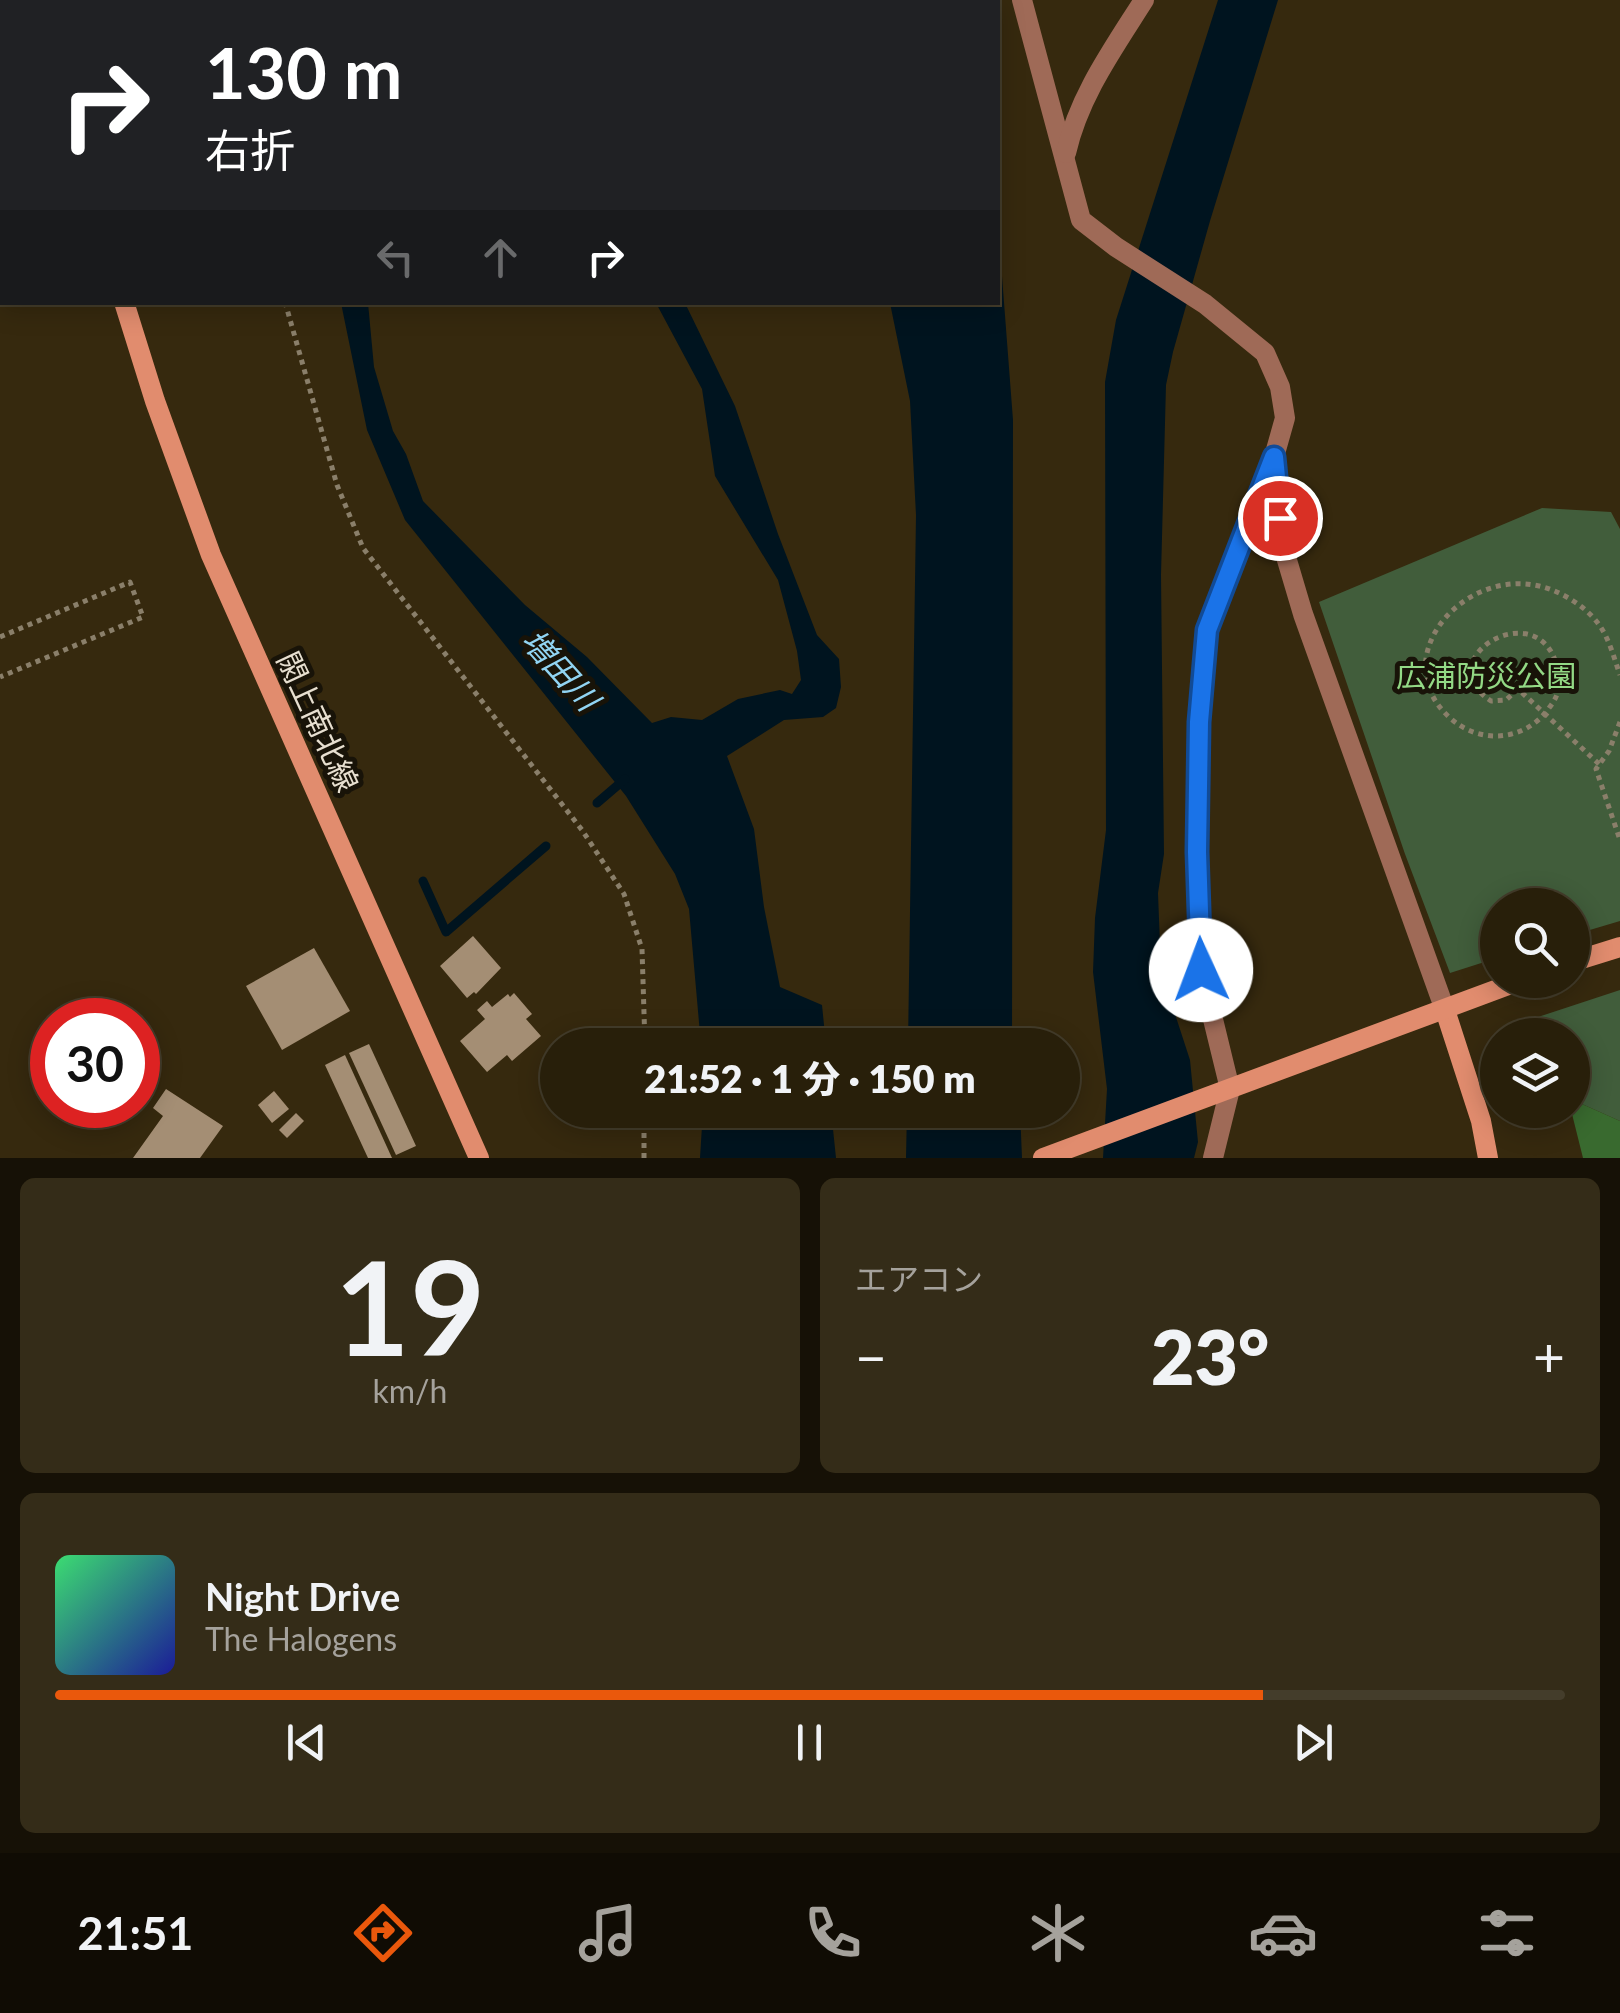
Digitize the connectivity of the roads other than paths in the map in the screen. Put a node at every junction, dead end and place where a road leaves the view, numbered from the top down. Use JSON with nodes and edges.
{"nodes":[{"id":1,"x":1022,"y":0,"type":"edge"},
{"id":2,"x":1144,"y":0,"type":"edge"},
{"id":3,"x":1065,"y":160,"type":"junction"},
{"id":4,"x":125,"y":305,"type":"edge"},
{"id":5,"x":1274,"y":457,"type":"junction"},
{"id":6,"x":1620,"y":947,"type":"edge"},
{"id":7,"x":1590,"y":956,"type":"edge"},
{"id":8,"x":1480,"y":996,"type":"edge"},
{"id":9,"x":1445,"y":1010,"type":"junction"},
{"id":10,"x":1222,"y":1092,"type":"junction"},
{"id":11,"x":1054,"y":1154,"type":"edge"},
{"id":12,"x":479,"y":1158,"type":"edge"},
{"id":13,"x":1213,"y":1158,"type":"edge"},
{"id":14,"x":1488,"y":1158,"type":"edge"}],
"edges":[{"from":1,"to":3,"type":"street"},
{"from":2,"to":3,"type":"street"},
{"from":3,"to":5,"type":"street"},
{"from":4,"to":12,"type":"street","name":"閖上南北線"},
{"from":5,"to":9,"type":"street"},
{"from":5,"to":10,"type":"street"},
{"from":6,"to":7,"type":"street"},
{"from":8,"to":9,"type":"street"},
{"from":9,"to":10,"type":"street"},
{"from":9,"to":14,"type":"street"},
{"from":10,"to":11,"type":"street"},
{"from":10,"to":13,"type":"street"}]}
